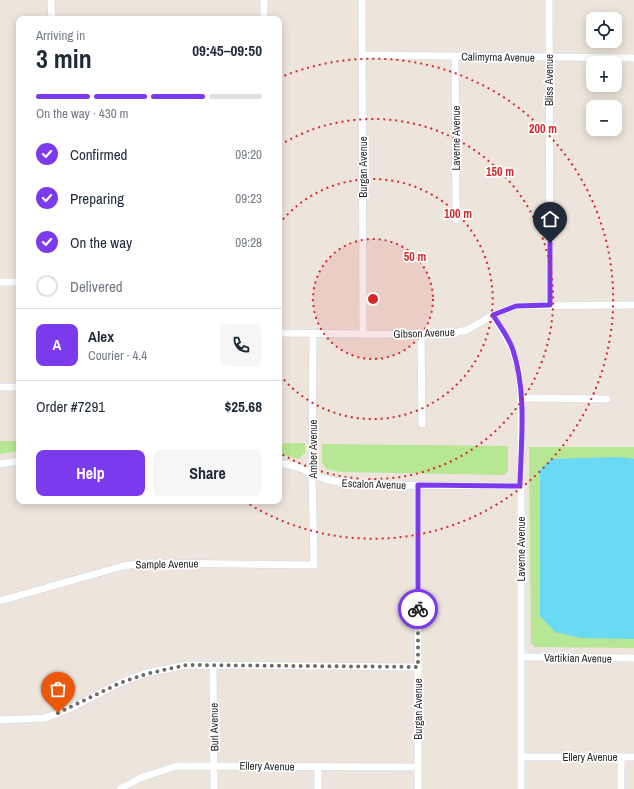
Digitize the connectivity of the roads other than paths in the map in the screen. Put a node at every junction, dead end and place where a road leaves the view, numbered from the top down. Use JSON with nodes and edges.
{"nodes":[{"id":1,"x":52,"y":0,"type":"edge"},
{"id":2,"x":264,"y":0,"type":"edge"},
{"id":3,"x":362,"y":0,"type":"edge"},
{"id":4,"x":549,"y":0,"type":"edge"},
{"id":5,"x":52,"y":16,"type":"edge"},
{"id":6,"x":264,"y":16,"type":"edge"},
{"id":7,"x":363,"y":55,"type":"junction"},
{"id":8,"x":455,"y":56,"type":"junction"},
{"id":9,"x":549,"y":57,"type":"junction"},
{"id":10,"x":634,"y":58,"type":"edge"},
{"id":11,"x":456,"y":220,"type":"dead end"},
{"id":12,"x":0,"y":282,"type":"edge"},
{"id":13,"x":16,"y":282,"type":"edge"},
{"id":14,"x":550,"y":305,"type":"junction"},
{"id":15,"x":634,"y":305,"type":"edge"},
{"id":16,"x":493,"y":315,"type":"junction"},
{"id":17,"x":282,"y":333,"type":"edge"},
{"id":18,"x":313,"y":333,"type":"junction"},
{"id":19,"x":363,"y":334,"type":"junction"},
{"id":20,"x":421,"y":334,"type":"junction"},
{"id":21,"x":0,"y":387,"type":"edge"},
{"id":22,"x":16,"y":387,"type":"edge"},
{"id":23,"x":521,"y":398,"type":"junction"},
{"id":24,"x":607,"y":399,"type":"dead end"},
{"id":25,"x":422,"y":424,"type":"dead end"},
{"id":26,"x":16,"y":461,"type":"edge"},
{"id":27,"x":0,"y":464,"type":"edge"},
{"id":28,"x":282,"y":464,"type":"edge"},
{"id":29,"x":312,"y":474,"type":"junction"},
{"id":30,"x":418,"y":485,"type":"junction"},
{"id":31,"x":520,"y":486,"type":"junction"},
{"id":32,"x":314,"y":564,"type":"joint"},
{"id":33,"x":0,"y":601,"type":"edge"},
{"id":34,"x":522,"y":657,"type":"junction"},
{"id":35,"x":634,"y":658,"type":"edge"},
{"id":36,"x":213,"y":665,"type":"junction"},
{"id":37,"x":418,"y":667,"type":"junction"},
{"id":38,"x":0,"y":720,"type":"edge"},
{"id":39,"x":521,"y":757,"type":"junction"},
{"id":40,"x":621,"y":757,"type":"junction"},
{"id":41,"x":634,"y":757,"type":"edge"},
{"id":42,"x":214,"y":766,"type":"junction"},
{"id":43,"x":318,"y":767,"type":"junction"},
{"id":44,"x":418,"y":767,"type":"junction"},
{"id":45,"x":120,"y":789,"type":"edge"},
{"id":46,"x":214,"y":789,"type":"edge"},
{"id":47,"x":318,"y":789,"type":"edge"},
{"id":48,"x":418,"y":789,"type":"edge"},
{"id":49,"x":521,"y":789,"type":"edge"},
{"id":50,"x":621,"y":789,"type":"edge"}],
"edges":[{"from":1,"to":5,"type":"street"},
{"from":2,"to":6,"type":"street"},
{"from":3,"to":7,"type":"street","name":"Burgan Avenue"},
{"from":4,"to":9,"type":"street","name":"Bliss Avenue"},
{"from":7,"to":8,"type":"street","name":"Calimyrna Avenue"},
{"from":7,"to":19,"type":"street","name":"Burgan Avenue"},
{"from":8,"to":9,"type":"street","name":"Calimyrna Avenue"},
{"from":8,"to":11,"type":"street","name":"Laverne Avenue"},
{"from":9,"to":10,"type":"street","name":"Calimyrna Avenue"},
{"from":9,"to":14,"type":"street","name":"Bliss Avenue"},
{"from":12,"to":13,"type":"street"},
{"from":14,"to":15,"type":"street","name":"Gibson Avenue"},
{"from":14,"to":16,"type":"street","name":"Gibson Avenue"},
{"from":16,"to":20,"type":"street","name":"Gibson Avenue"},
{"from":16,"to":23,"type":"street","name":"Laverne Avenue"},
{"from":17,"to":18,"type":"street","name":"Gibson Avenue"},
{"from":18,"to":19,"type":"street","name":"Gibson Avenue"},
{"from":18,"to":29,"type":"street","name":"Amber Avenue"},
{"from":19,"to":20,"type":"street","name":"Gibson Avenue"},
{"from":20,"to":25,"type":"street"},
{"from":21,"to":22,"type":"street"},
{"from":23,"to":24,"type":"street"},
{"from":23,"to":31,"type":"street","name":"Laverne Avenue"},
{"from":26,"to":27,"type":"street"},
{"from":28,"to":29,"type":"street","name":"Escalon Avenue"},
{"from":29,"to":30,"type":"street","name":"Escalon Avenue"},
{"from":29,"to":32,"type":"street","name":"Amber Avenue"},
{"from":30,"to":31,"type":"street","name":"Escalon Avenue"},
{"from":30,"to":37,"type":"street","name":"Burgan Avenue"},
{"from":31,"to":34,"type":"street","name":"Laverne Avenue"},
{"from":32,"to":33,"type":"street","name":"Sample Avenue"},
{"from":34,"to":35,"type":"street","name":"Vartikian Avenue"},
{"from":34,"to":39,"type":"street","name":"Laverne Avenue"},
{"from":36,"to":37,"type":"street"},
{"from":36,"to":38,"type":"street"},
{"from":36,"to":42,"type":"street","name":"Burl Avenue"},
{"from":37,"to":44,"type":"street","name":"Burgan Avenue"},
{"from":39,"to":40,"type":"street","name":"Ellery Avenue"},
{"from":39,"to":49,"type":"street","name":"Laverne Avenue"},
{"from":40,"to":41,"type":"street","name":"Ellery Avenue"},
{"from":40,"to":50,"type":"street"},
{"from":42,"to":43,"type":"street","name":"Ellery Avenue"},
{"from":42,"to":45,"type":"street","name":"Ellery Avenue"},
{"from":42,"to":46,"type":"street","name":"Burl Avenue"},
{"from":43,"to":44,"type":"street","name":"Ellery Avenue"},
{"from":43,"to":47,"type":"street"},
{"from":44,"to":48,"type":"street","name":"Burgan Avenue"}]}
